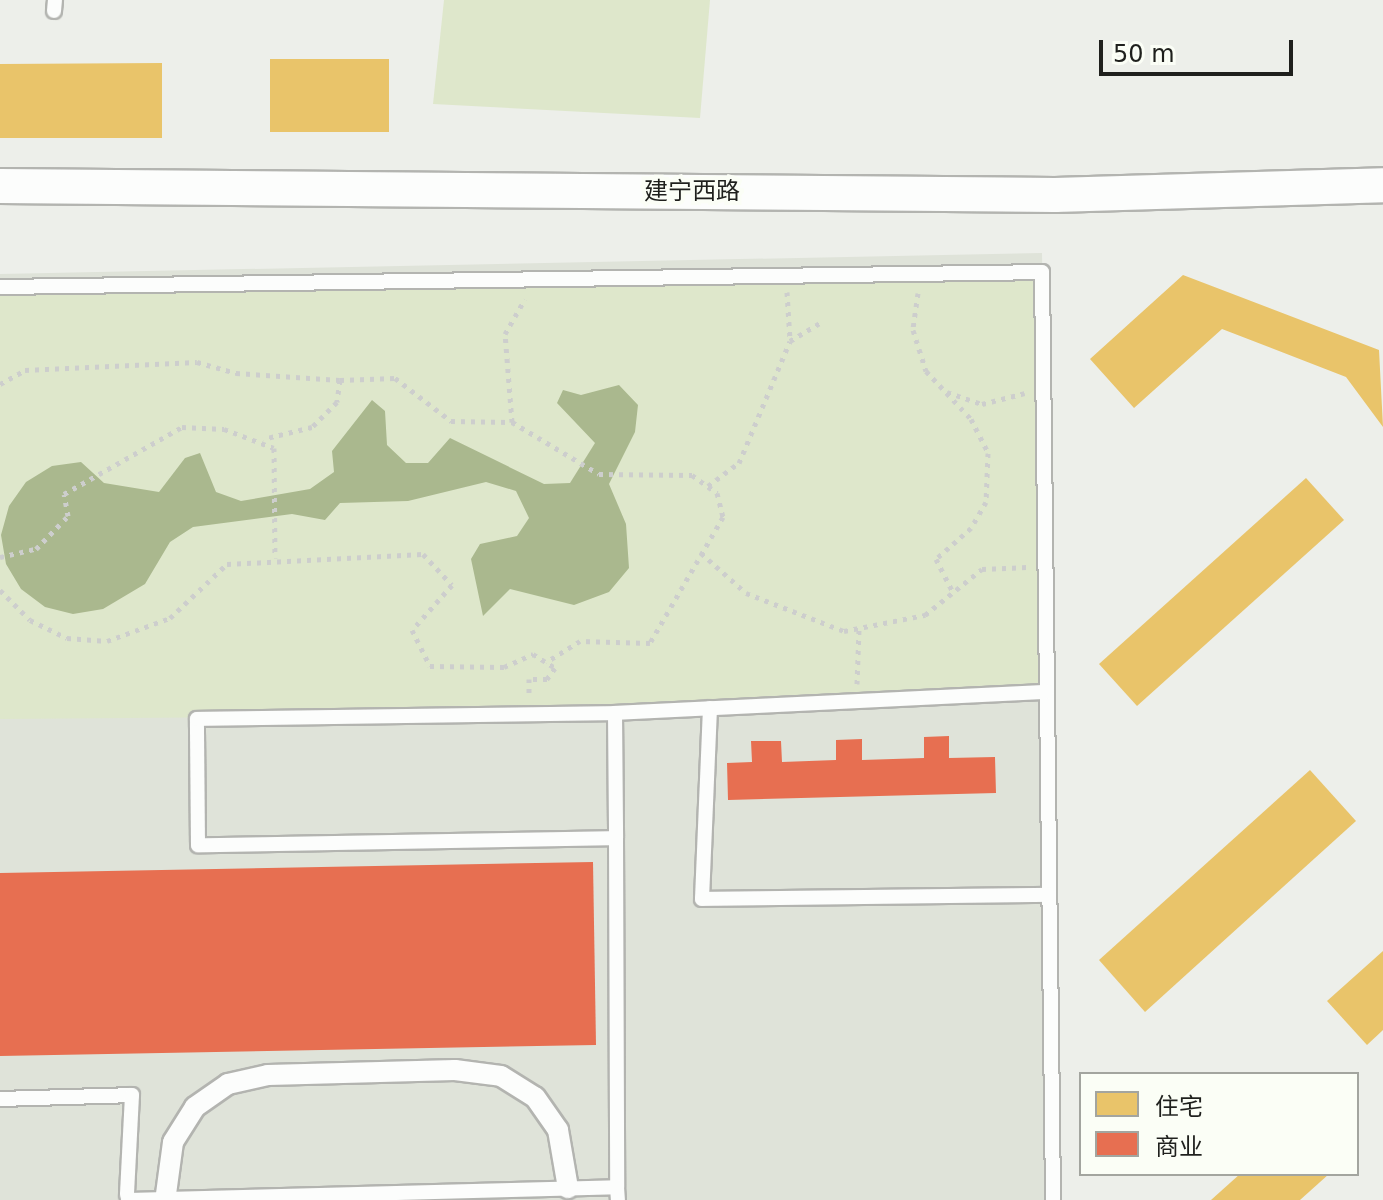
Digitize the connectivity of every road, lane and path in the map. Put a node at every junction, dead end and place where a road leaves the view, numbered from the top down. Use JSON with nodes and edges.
{"nodes":[{"id":1,"x":1383,"y":185,"type":"edge"},
{"id":2,"x":0,"y":186,"type":"edge"},
{"id":3,"x":921,"y":274,"type":"junction"},
{"id":4,"x":793,"y":276,"type":"junction"},
{"id":5,"x":534,"y":280,"type":"junction"},
{"id":6,"x":0,"y":287,"type":"edge"},
{"id":7,"x":822,"y":322,"type":"dead end"},
{"id":8,"x":790,"y":341,"type":"junction"},
{"id":9,"x":340,"y":380,"type":"junction"},
{"id":10,"x":0,"y":384,"type":"edge"},
{"id":11,"x":1043,"y":386,"type":"junction"},
{"id":12,"x":946,"y":392,"type":"junction"},
{"id":13,"x":512,"y":422,"type":"junction"},
{"id":14,"x":263,"y":439,"type":"junction"},
{"id":15,"x":708,"y":486,"type":"junction"},
{"id":16,"x":701,"y":553,"type":"junction"},
{"id":17,"x":0,"y":557,"type":"edge"},
{"id":18,"x":275,"y":558,"type":"junction"},
{"id":19,"x":1045,"y":566,"type":"junction"},
{"id":20,"x":0,"y":590,"type":"edge"},
{"id":21,"x":953,"y":592,"type":"junction"},
{"id":22,"x":859,"y":630,"type":"junction"},
{"id":23,"x":546,"y":662,"type":"junction"},
{"id":24,"x":1046,"y":692,"type":"junction"},
{"id":25,"x":856,"y":701,"type":"junction"},
{"id":26,"x":710,"y":708,"type":"junction"},
{"id":27,"x":615,"y":713,"type":"junction"},
{"id":28,"x":528,"y":715,"type":"junction"},
{"id":29,"x":616,"y":838,"type":"junction"},
{"id":30,"x":1048,"y":895,"type":"junction"},
{"id":31,"x":0,"y":1099,"type":"edge"},
{"id":32,"x":568,"y":1188,"type":"junction"},
{"id":33,"x":166,"y":1194,"type":"junction"},
{"id":34,"x":618,"y":1194,"type":"edge"},
{"id":35,"x":128,"y":1197,"type":"edge"},
{"id":36,"x":1053,"y":1200,"type":"edge"}],
"edges":[{"from":1,"to":2,"type":"street","name":"建宁西路"},
{"from":3,"to":4,"type":"lane"},
{"from":3,"to":11,"type":"lane"},
{"from":3,"to":12,"type":"path"},
{"from":4,"to":5,"type":"lane"},
{"from":4,"to":8,"type":"path"},
{"from":5,"to":6,"type":"lane"},
{"from":5,"to":13,"type":"path"},
{"from":7,"to":8,"type":"path"},
{"from":8,"to":15,"type":"path"},
{"from":9,"to":10,"type":"path"},
{"from":9,"to":13,"type":"path"},
{"from":9,"to":14,"type":"path"},
{"from":11,"to":12,"type":"path"},
{"from":11,"to":19,"type":"lane"},
{"from":12,"to":21,"type":"path"},
{"from":13,"to":15,"type":"path"},
{"from":14,"to":17,"type":"path"},
{"from":14,"to":18,"type":"path"},
{"from":15,"to":16,"type":"path"},
{"from":16,"to":22,"type":"path"},
{"from":16,"to":23,"type":"path"},
{"from":18,"to":20,"type":"path"},
{"from":18,"to":23,"type":"path"},
{"from":19,"to":21,"type":"path"},
{"from":19,"to":24,"type":"lane"},
{"from":21,"to":22,"type":"path"},
{"from":22,"to":25,"type":"path"},
{"from":23,"to":28,"type":"path"},
{"from":24,"to":25,"type":"lane"},
{"from":24,"to":30,"type":"lane"},
{"from":25,"to":26,"type":"lane"},
{"from":26,"to":27,"type":"lane"},
{"from":26,"to":30,"type":"lane"},
{"from":27,"to":28,"type":"lane"},
{"from":27,"to":29,"type":"lane"},
{"from":28,"to":29,"type":"lane"},
{"from":29,"to":34,"type":"lane"},
{"from":30,"to":36,"type":"lane"},
{"from":31,"to":35,"type":"lane"},
{"from":32,"to":33,"type":"lane"},
{"from":32,"to":33,"type":"street"},
{"from":32,"to":34,"type":"lane"},
{"from":33,"to":35,"type":"lane"}]}
